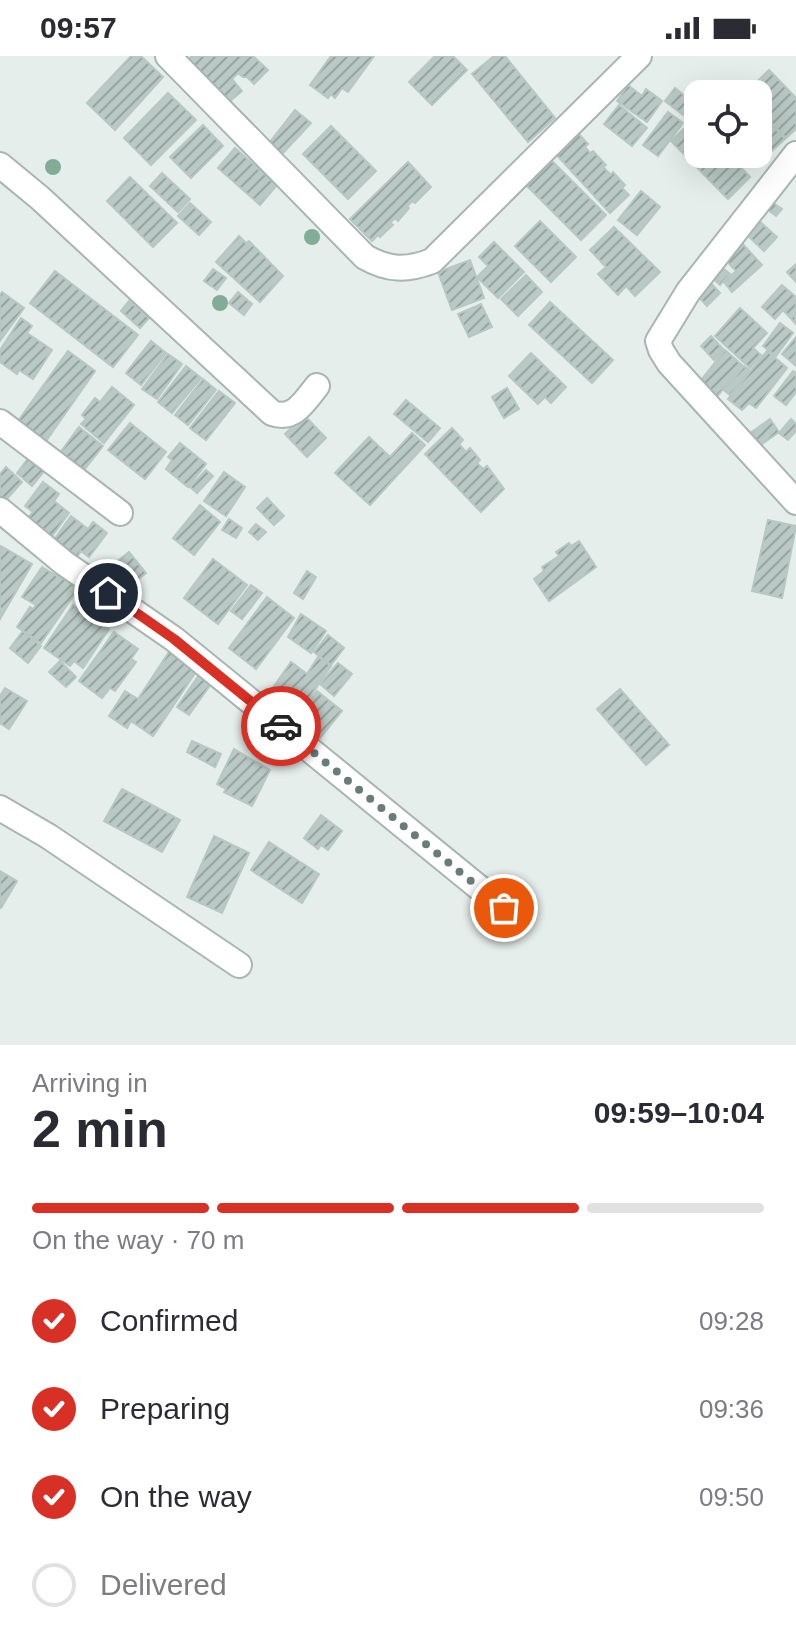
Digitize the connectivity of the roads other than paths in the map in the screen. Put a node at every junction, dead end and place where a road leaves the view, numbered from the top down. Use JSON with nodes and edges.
{"nodes":[{"id":1,"x":168,"y":56,"type":"edge"},
{"id":2,"x":639,"y":56,"type":"edge"},
{"id":3,"x":796,"y":154,"type":"edge"},
{"id":4,"x":0,"y":165,"type":"edge"},
{"id":5,"x":317,"y":386,"type":"dead end"},
{"id":6,"x":0,"y":422,"type":"edge"},
{"id":7,"x":796,"y":502,"type":"edge"},
{"id":8,"x":0,"y":510,"type":"edge"},
{"id":9,"x":120,"y":513,"type":"dead end"},
{"id":10,"x":0,"y":808,"type":"edge"},
{"id":11,"x":504,"y":908,"type":"dead end"},
{"id":12,"x":239,"y":965,"type":"dead end"}],
"edges":[{"from":1,"to":2,"type":"street"},
{"from":3,"to":7,"type":"street"},
{"from":4,"to":5,"type":"street"},
{"from":6,"to":9,"type":"street"},
{"from":8,"to":11,"type":"street"},
{"from":10,"to":12,"type":"street"}]}
